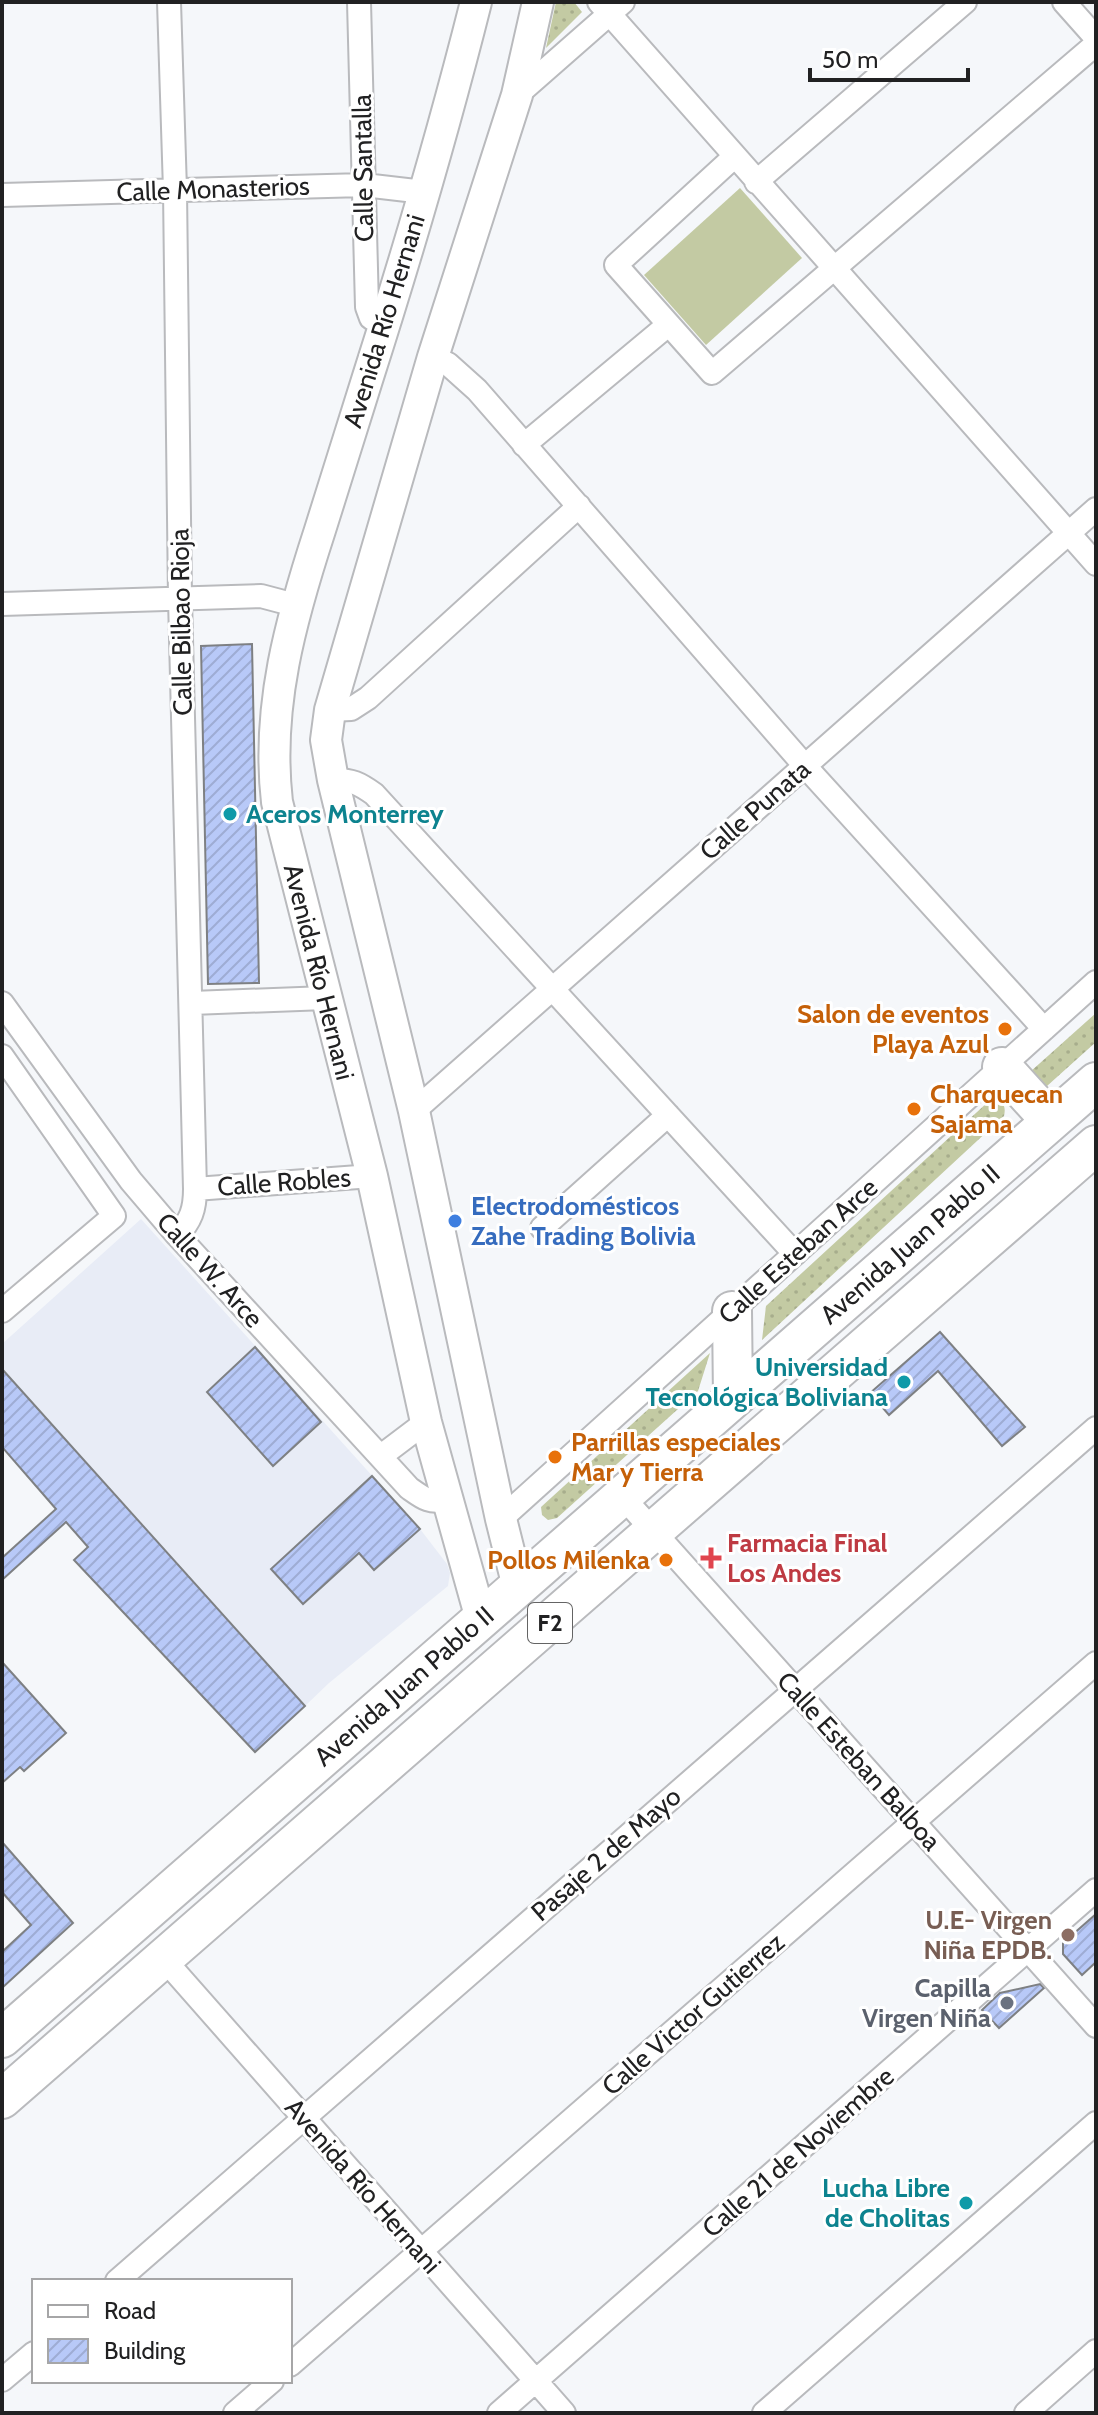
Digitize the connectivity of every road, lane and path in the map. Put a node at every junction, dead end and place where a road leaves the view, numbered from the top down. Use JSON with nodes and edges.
{"nodes":[{"id":1,"x":169,"y":2,"type":"edge"},
{"id":2,"x":359,"y":2,"type":"edge"},
{"id":3,"x":476,"y":2,"type":"edge"},
{"id":4,"x":538,"y":2,"type":"edge"},
{"id":5,"x":965,"y":2,"type":"edge"},
{"id":6,"x":1064,"y":2,"type":"edge"},
{"id":7,"x":611,"y":6,"type":"edge"},
{"id":8,"x":1096,"y":41,"type":"edge"},
{"id":9,"x":517,"y":95,"type":"junction"},
{"id":10,"x":734,"y":157,"type":"junction"},
{"id":11,"x":756,"y":182,"type":"junction"},
{"id":12,"x":364,"y":185,"type":"junction"},
{"id":13,"x":175,"y":190,"type":"junction"},
{"id":14,"x":424,"y":192,"type":"junction"},
{"id":15,"x":2,"y":195,"type":"edge"},
{"id":16,"x":836,"y":267,"type":"junction"},
{"id":17,"x":385,"y":325,"type":"junction"},
{"id":18,"x":668,"y":325,"type":"junction"},
{"id":19,"x":433,"y":357,"type":"junction"},
{"id":20,"x":524,"y":445,"type":"junction"},
{"id":21,"x":579,"y":506,"type":"junction"},
{"id":22,"x":1096,"y":509,"type":"edge"},
{"id":23,"x":1069,"y":533,"type":"junction"},
{"id":24,"x":1096,"y":564,"type":"edge"},
{"id":25,"x":180,"y":599,"type":"junction"},
{"id":26,"x":2,"y":604,"type":"edge"},
{"id":27,"x":295,"y":605,"type":"junction"},
{"id":28,"x":330,"y":710,"type":"junction"},
{"id":29,"x":805,"y":766,"type":"junction"},
{"id":30,"x":333,"y":780,"type":"junction"},
{"id":31,"x":1096,"y":982,"type":"edge"},
{"id":32,"x":552,"y":990,"type":"junction"},
{"id":33,"x":326,"y":998,"type":"junction"},
{"id":34,"x":2,"y":1003,"type":"edge"},
{"id":35,"x":192,"y":1003,"type":"junction"},
{"id":36,"x":1044,"y":1029,"type":"junction"},
{"id":37,"x":2,"y":1056,"type":"edge"},
{"id":38,"x":1002,"y":1067,"type":"junction"},
{"id":39,"x":1096,"y":1082,"type":"edge"},
{"id":40,"x":414,"y":1111,"type":"junction"},
{"id":41,"x":668,"y":1115,"type":"junction"},
{"id":42,"x":1051,"y":1121,"type":"junction"},
{"id":43,"x":1096,"y":1145,"type":"edge"},
{"id":44,"x":372,"y":1176,"type":"junction"},
{"id":45,"x":195,"y":1189,"type":"junction"},
{"id":46,"x":542,"y":1228,"type":"dead end"},
{"id":47,"x":177,"y":1235,"type":"junction"},
{"id":48,"x":795,"y":1254,"type":"junction"},
{"id":49,"x":2,"y":1311,"type":"edge"},
{"id":50,"x":732,"y":1311,"type":"junction"},
{"id":51,"x":733,"y":1398,"type":"junction"},
{"id":52,"x":426,"y":1422,"type":"junction"},
{"id":53,"x":1096,"y":1428,"type":"edge"},
{"id":54,"x":381,"y":1456,"type":"junction"},
{"id":55,"x":622,"y":1496,"type":"junction"},
{"id":56,"x":447,"y":1499,"type":"junction"},
{"id":57,"x":501,"y":1519,"type":"junction"},
{"id":58,"x":654,"y":1532,"type":"junction"},
{"id":59,"x":518,"y":1587,"type":"junction"},
{"id":60,"x":481,"y":1619,"type":"junction"},
{"id":61,"x":1096,"y":1663,"type":"edge"},
{"id":62,"x":794,"y":1689,"type":"junction"},
{"id":63,"x":913,"y":1822,"type":"junction"},
{"id":64,"x":1096,"y":1890,"type":"edge"},
{"id":65,"x":1028,"y":1950,"type":"junction"},
{"id":66,"x":163,"y":1958,"type":"junction"},
{"id":67,"x":1096,"y":2026,"type":"edge"},
{"id":68,"x":2,"y":2038,"type":"edge"},
{"id":69,"x":2,"y":2099,"type":"edge"},
{"id":70,"x":305,"y":2120,"type":"junction"},
{"id":71,"x":1096,"y":2123,"type":"edge"},
{"id":72,"x":421,"y":2251,"type":"junction"},
{"id":73,"x":119,"y":2279,"type":"edge"},
{"id":74,"x":1096,"y":2351,"type":"edge"},
{"id":75,"x":32,"y":2355,"type":"edge"},
{"id":76,"x":292,"y":2363,"type":"edge"},
{"id":77,"x":2,"y":2380,"type":"edge"},
{"id":78,"x":536,"y":2381,"type":"junction"},
{"id":79,"x":270,"y":2383,"type":"edge"},
{"id":80,"x":235,"y":2413,"type":"edge"},
{"id":81,"x":499,"y":2413,"type":"edge"},
{"id":82,"x":564,"y":2413,"type":"edge"},
{"id":83,"x":764,"y":2413,"type":"edge"},
{"id":84,"x":1026,"y":2413,"type":"edge"}],
"edges":[{"from":1,"to":13,"type":"street","name":"Calle Bilbao Rioja"},
{"from":2,"to":12,"type":"street","name":"Calle Santalla"},
{"from":3,"to":14,"type":"street","name":"Avenida Río Hernani"},
{"from":4,"to":9,"type":"street"},
{"from":5,"to":11,"type":"street"},
{"from":6,"to":8,"type":"street"},
{"from":7,"to":9,"type":"street"},
{"from":7,"to":10,"type":"street"},
{"from":8,"to":16,"type":"street"},
{"from":9,"to":19,"type":"street"},
{"from":10,"to":11,"type":"street"},
{"from":10,"to":18,"type":"street"},
{"from":11,"to":16,"type":"street"},
{"from":12,"to":13,"type":"street","name":"Calle Monasterios"},
{"from":12,"to":14,"type":"street","name":"Calle Monasterios"},
{"from":12,"to":17,"type":"street","name":"Calle Santalla"},
{"from":13,"to":15,"type":"street","name":"Calle Monasterios"},
{"from":13,"to":25,"type":"street","name":"Calle Bilbao Rioja"},
{"from":14,"to":17,"type":"street","name":"Avenida Río Hernani"},
{"from":16,"to":18,"type":"street"},
{"from":16,"to":23,"type":"street"},
{"from":17,"to":27,"type":"street","name":"Avenida Río Hernani"},
{"from":18,"to":20,"type":"street"},
{"from":19,"to":20,"type":"street"},
{"from":19,"to":28,"type":"street"},
{"from":20,"to":21,"type":"street"},
{"from":21,"to":28,"type":"street"},
{"from":21,"to":29,"type":"street"},
{"from":22,"to":23,"type":"street","name":"Calle Punata"},
{"from":23,"to":24,"type":"street"},
{"from":23,"to":29,"type":"street","name":"Calle Punata"},
{"from":25,"to":26,"type":"street"},
{"from":25,"to":27,"type":"street"},
{"from":25,"to":35,"type":"street","name":"Calle Bilbao Rioja"},
{"from":27,"to":33,"type":"street","name":"Avenida Río Hernani"},
{"from":28,"to":30,"type":"street"},
{"from":29,"to":32,"type":"street","name":"Calle Punata"},
{"from":29,"to":36,"type":"street"},
{"from":30,"to":32,"type":"street"},
{"from":30,"to":40,"type":"street"},
{"from":31,"to":36,"type":"street","name":"Calle Esteban Arce"},
{"from":32,"to":40,"type":"street","name":"Calle Punata"},
{"from":32,"to":41,"type":"street"},
{"from":33,"to":35,"type":"street"},
{"from":33,"to":44,"type":"street","name":"Avenida Río Hernani"},
{"from":34,"to":47,"type":"street","name":"Calle W. Arce"},
{"from":35,"to":45,"type":"street","name":"Calle Bilbao Rioja"},
{"from":36,"to":38,"type":"street","name":"Calle Esteban Arce"},
{"from":37,"to":49,"type":"street","name":"Calle W. Arce"},
{"from":38,"to":42,"type":"highway"},
{"from":38,"to":48,"type":"street","name":"Calle Esteban Arce"},
{"from":39,"to":42,"type":"highway","name":"Avenida Juan Pablo II","number":"F2"},
{"from":40,"to":57,"type":"street"},
{"from":41,"to":46,"type":"street"},
{"from":41,"to":48,"type":"street"},
{"from":42,"to":51,"type":"highway","name":"Avenida Juan Pablo II","number":"F2"},
{"from":43,"to":58,"type":"highway","name":"Avenida Juan Pablo II","number":"F2"},
{"from":44,"to":45,"type":"street","name":"Calle Robles"},
{"from":44,"to":52,"type":"street","name":"Avenida Río Hernani"},
{"from":45,"to":47,"type":"street","name":"Calle Bilbao Rioja"},
{"from":47,"to":54,"type":"street","name":"Calle W. Arce"},
{"from":48,"to":50,"type":"street","name":"Calle Esteban Arce"},
{"from":50,"to":51,"type":"highway"},
{"from":50,"to":57,"type":"street","name":"Calle Esteban Arce"},
{"from":51,"to":55,"type":"highway","name":"Avenida Juan Pablo II","number":"F2"},
{"from":52,"to":54,"type":"street"},
{"from":52,"to":56,"type":"street","name":"Avenida Río Hernani"},
{"from":53,"to":62,"type":"street","name":"Pasaje 2 de Mayo"},
{"from":54,"to":56,"type":"street","name":"Calle W. Arce"},
{"from":55,"to":58,"type":"street","name":"Calle Esteban Balboa"},
{"from":55,"to":59,"type":"highway","name":"Avenida Juan Pablo II","number":"F2"},
{"from":56,"to":60,"type":"street","name":"Avenida Río Hernani"},
{"from":57,"to":59,"type":"street"},
{"from":58,"to":62,"type":"street","name":"Calle Esteban Balboa"},
{"from":58,"to":66,"type":"highway","name":"Avenida Juan Pablo II","number":"F2"},
{"from":59,"to":60,"type":"highway","name":"Avenida Juan Pablo II","number":"F2"},
{"from":60,"to":68,"type":"highway","name":"Avenida Juan Pablo II","number":"F2"},
{"from":61,"to":63,"type":"street","name":"Calle Victor Gutierrez"},
{"from":62,"to":63,"type":"street","name":"Calle Esteban Balboa"},
{"from":62,"to":70,"type":"street","name":"Pasaje 2 de Mayo"},
{"from":63,"to":65,"type":"street","name":"Calle Esteban Balboa"},
{"from":63,"to":72,"type":"street","name":"Calle Victor Gutierrez"},
{"from":64,"to":65,"type":"street","name":"Calle 21 de Noviembre"},
{"from":65,"to":67,"type":"street","name":"Calle Esteban Balboa"},
{"from":65,"to":78,"type":"street","name":"Calle 21 de Noviembre"},
{"from":66,"to":69,"type":"highway","name":"Avenida Juan Pablo II","number":"F2"},
{"from":66,"to":70,"type":"street","name":"Avenida Río Hernani"},
{"from":70,"to":72,"type":"street","name":"Avenida Río Hernani"},
{"from":70,"to":73,"type":"street","name":"Pasaje 2 de Mayo"},
{"from":71,"to":83,"type":"street"},
{"from":72,"to":76,"type":"street","name":"Calle Victor Gutierrez"},
{"from":72,"to":78,"type":"street","name":"Avenida Río Hernani"},
{"from":74,"to":84,"type":"street"},
{"from":75,"to":77,"type":"street"},
{"from":78,"to":81,"type":"street","name":"Calle 21 de Noviembre"},
{"from":78,"to":82,"type":"street","name":"Avenida Río Hernani"},
{"from":79,"to":80,"type":"street"}]}
